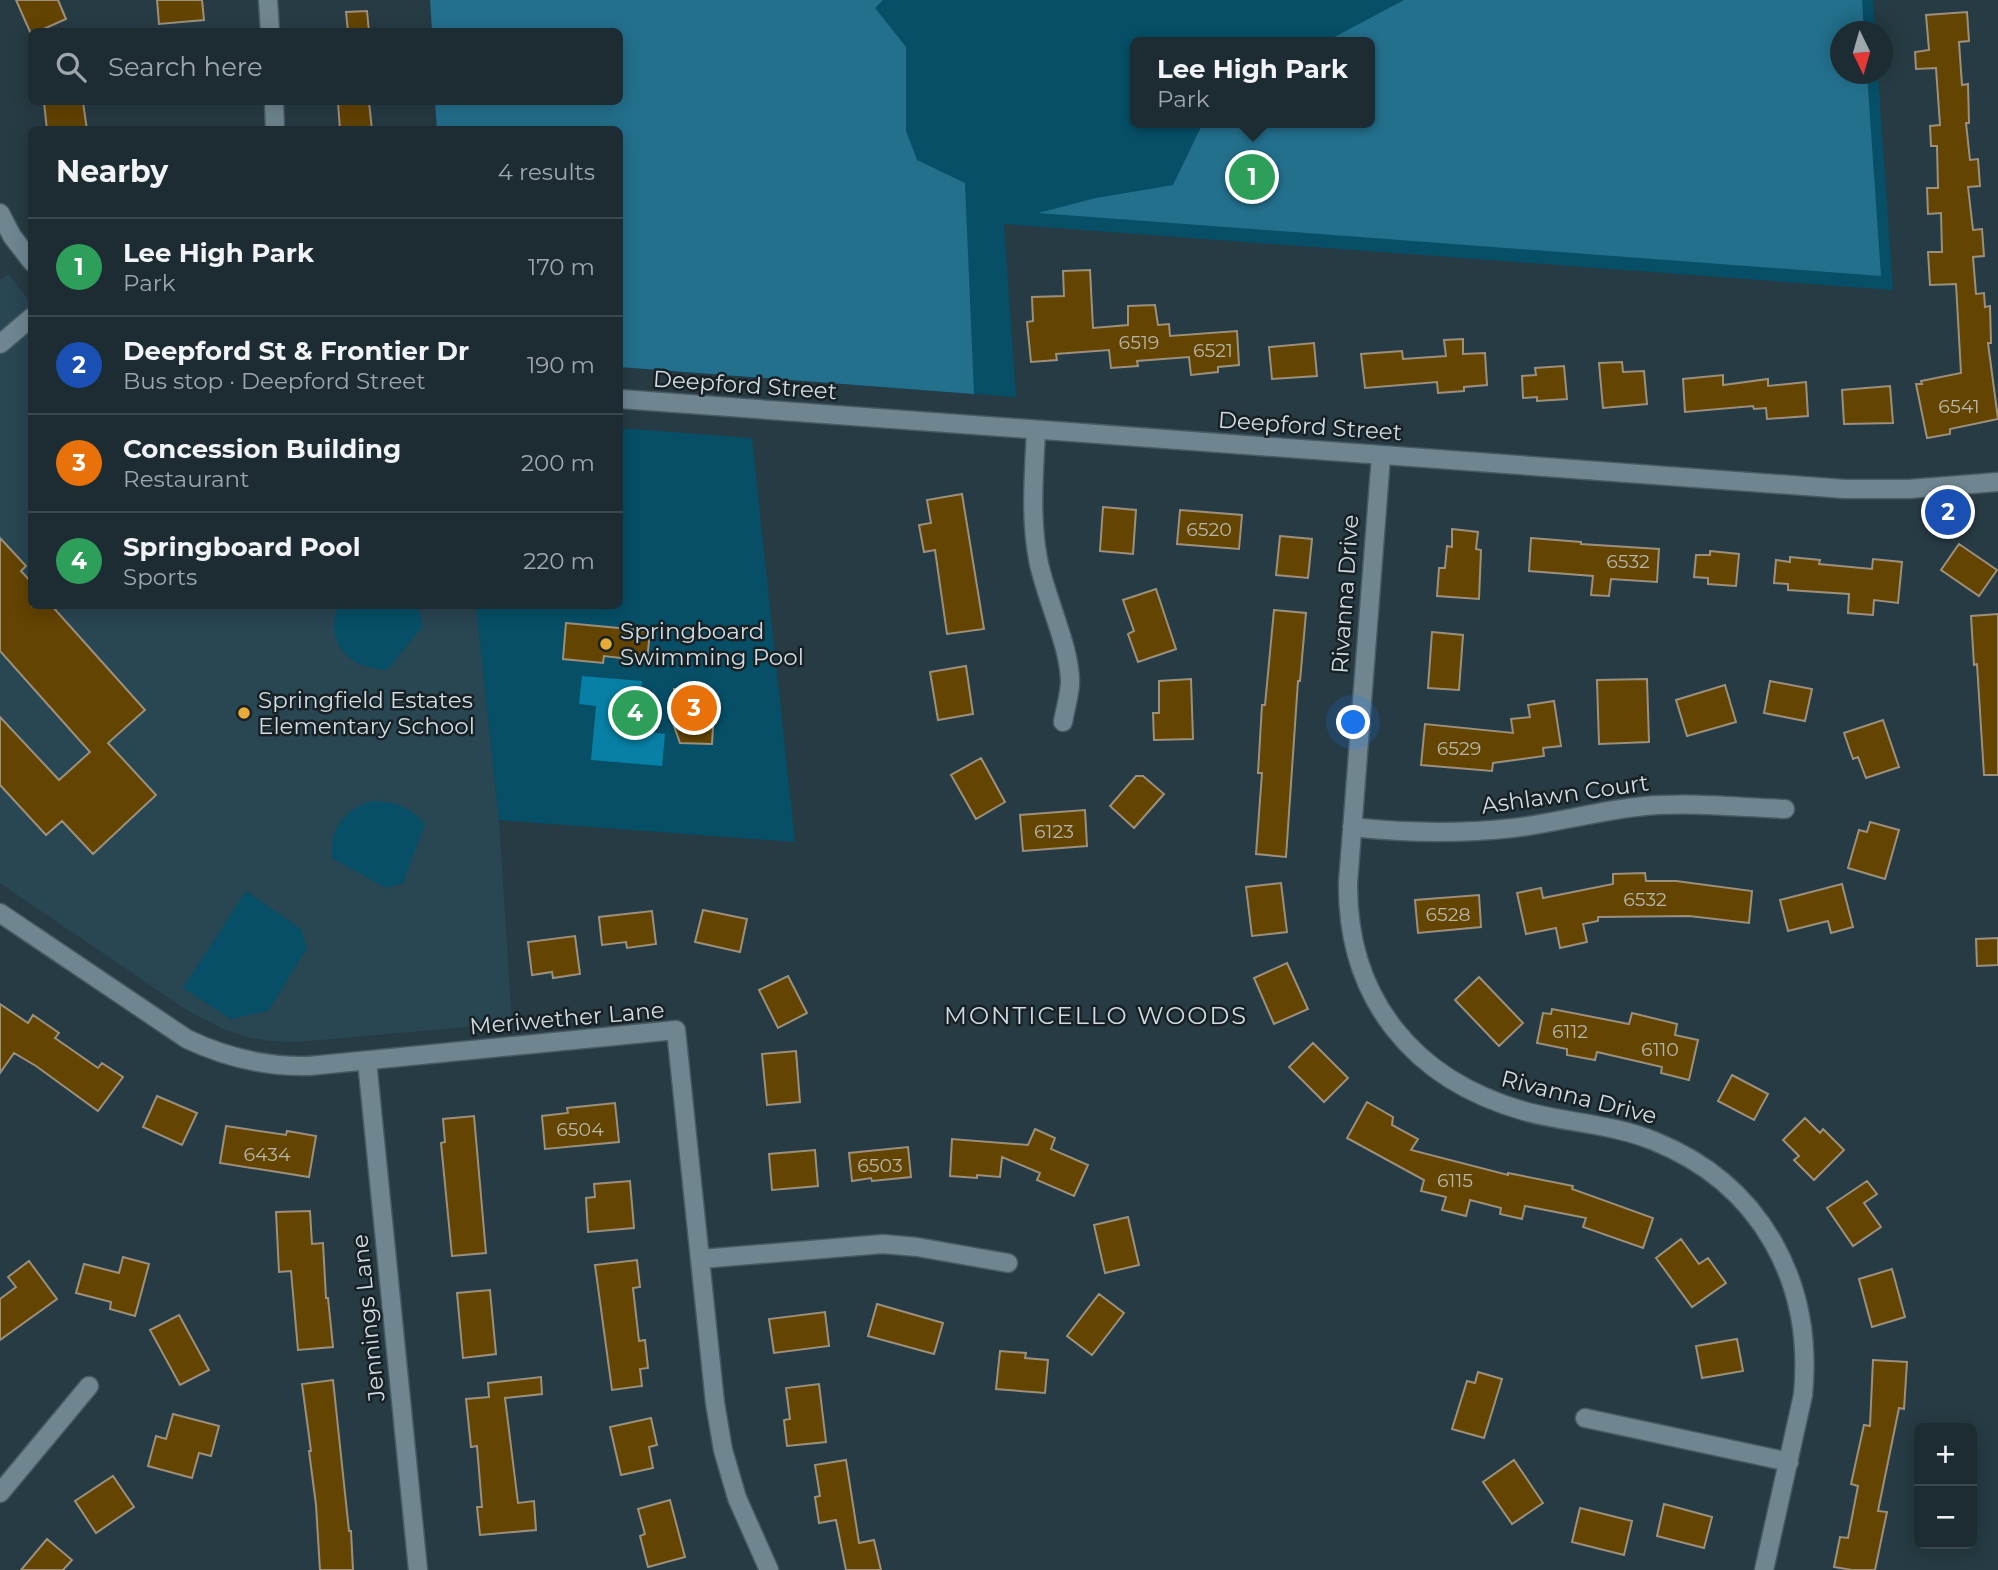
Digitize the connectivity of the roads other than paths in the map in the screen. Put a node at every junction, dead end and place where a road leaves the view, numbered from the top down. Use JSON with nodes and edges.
{"nodes":[{"id":1,"x":268,"y":0,"type":"edge"},
{"id":2,"x":270,"y":28,"type":"edge"},
{"id":3,"x":274,"y":105,"type":"edge"},
{"id":4,"x":275,"y":126,"type":"edge"},
{"id":5,"x":0,"y":213,"type":"edge"},
{"id":6,"x":28,"y":257,"type":"edge"},
{"id":7,"x":28,"y":320,"type":"edge"},
{"id":8,"x":0,"y":344,"type":"edge"},
{"id":9,"x":623,"y":399,"type":"edge"},
{"id":10,"x":1036,"y":430,"type":"junction"},
{"id":11,"x":1381,"y":456,"type":"junction"},
{"id":12,"x":1998,"y":482,"type":"edge"},
{"id":13,"x":1063,"y":722,"type":"dead end"},
{"id":14,"x":1785,"y":809,"type":"dead end"},
{"id":15,"x":1352,"y":827,"type":"junction"},
{"id":16,"x":0,"y":912,"type":"edge"},
{"id":17,"x":367,"y":1061,"type":"junction"},
{"id":18,"x":701,"y":1259,"type":"junction"},
{"id":19,"x":1008,"y":1264,"type":"dead end"},
{"id":20,"x":89,"y":1386,"type":"dead end"},
{"id":21,"x":1585,"y":1418,"type":"dead end"},
{"id":22,"x":1789,"y":1462,"type":"junction"},
{"id":23,"x":0,"y":1493,"type":"edge"},
{"id":24,"x":418,"y":1570,"type":"edge"},
{"id":25,"x":769,"y":1570,"type":"edge"},
{"id":26,"x":1764,"y":1570,"type":"edge"}],
"edges":[{"from":1,"to":2,"type":"street"},
{"from":3,"to":4,"type":"street"},
{"from":5,"to":6,"type":"street"},
{"from":7,"to":8,"type":"street"},
{"from":9,"to":10,"type":"street","name":"Deepford Street"},
{"from":10,"to":11,"type":"street","name":"Deepford Street"},
{"from":10,"to":13,"type":"street"},
{"from":11,"to":12,"type":"street","name":"Deepford Street"},
{"from":11,"to":15,"type":"street","name":"Rivanna Drive"},
{"from":14,"to":15,"type":"street","name":"Ashlawn Court"},
{"from":15,"to":22,"type":"street","name":"Rivanna Drive"},
{"from":16,"to":17,"type":"street","name":"Meriwether Lane"},
{"from":17,"to":18,"type":"street","name":"Meriwether Lane"},
{"from":17,"to":24,"type":"street","name":"Jennings Lane"},
{"from":18,"to":19,"type":"street"},
{"from":18,"to":25,"type":"street","name":"Meriwether Lane"},
{"from":20,"to":23,"type":"street"},
{"from":21,"to":22,"type":"street"},
{"from":22,"to":26,"type":"street","name":"Rivanna Drive"}]}
